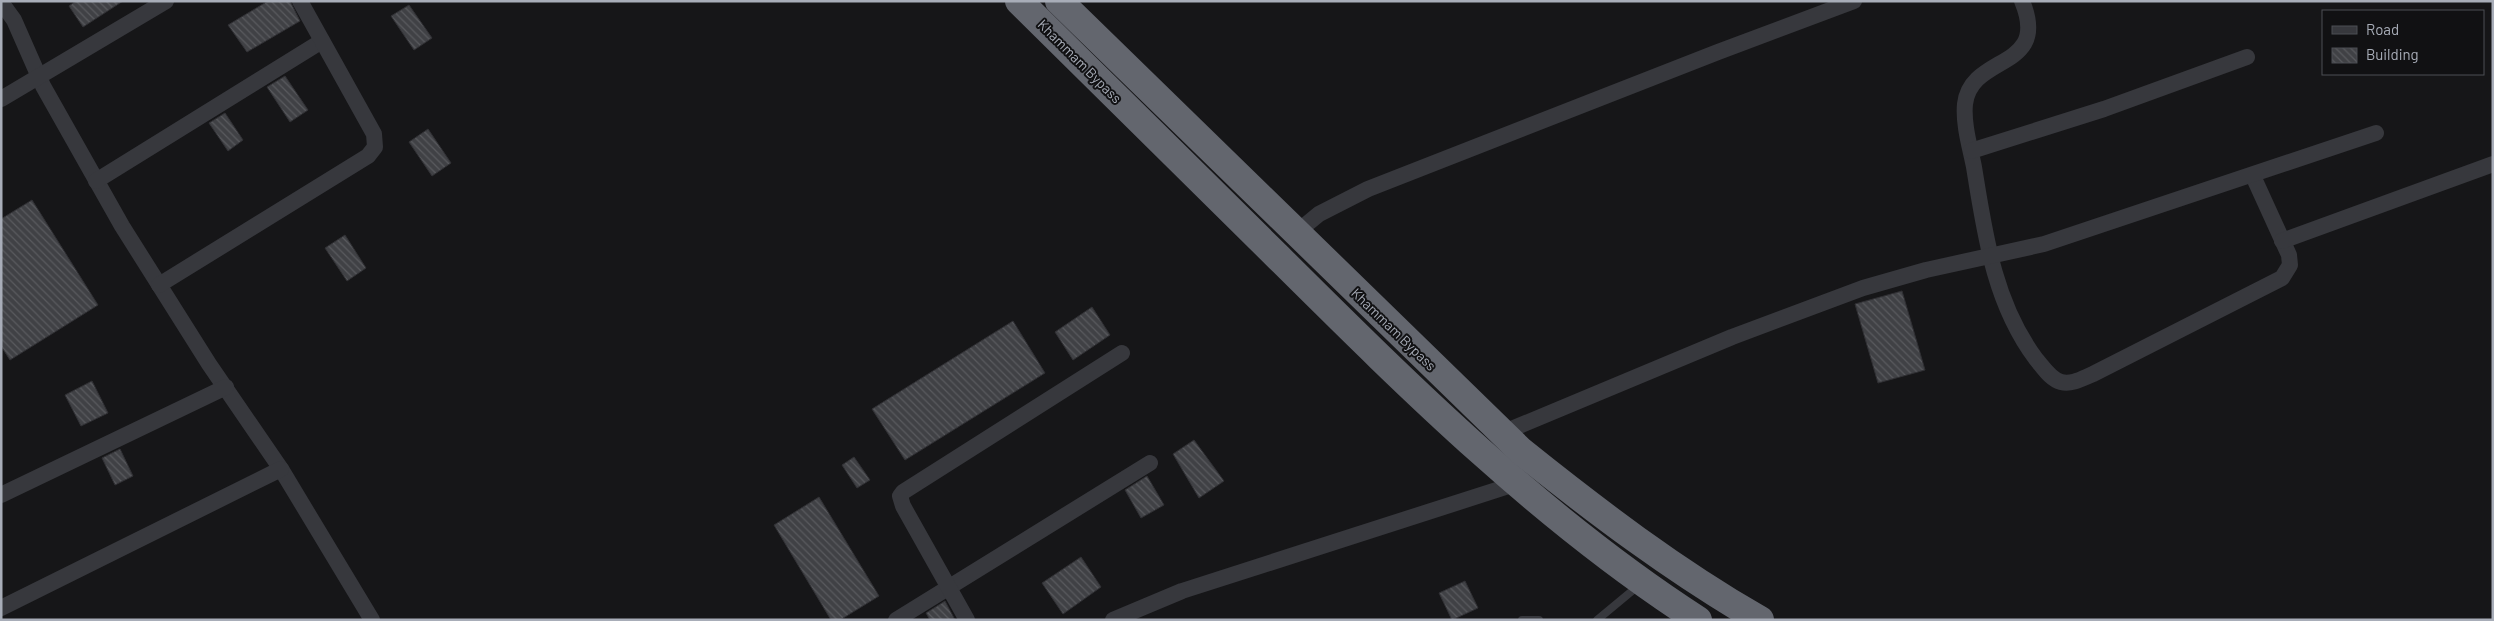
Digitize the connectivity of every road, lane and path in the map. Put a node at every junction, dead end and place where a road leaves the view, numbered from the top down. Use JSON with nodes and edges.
{"nodes":[{"id":1,"x":166,"y":1,"type":"edge"},
{"id":2,"x":300,"y":1,"type":"edge"},
{"id":3,"x":1020,"y":1,"type":"edge"},
{"id":4,"x":1059,"y":1,"type":"edge"},
{"id":5,"x":1854,"y":1,"type":"edge"},
{"id":6,"x":2022,"y":1,"type":"edge"},
{"id":7,"x":1,"y":2,"type":"edge"},
{"id":8,"x":322,"y":41,"type":"junction"},
{"id":9,"x":2248,"y":58,"type":"dead end"},
{"id":10,"x":39,"y":76,"type":"junction"},
{"id":11,"x":1,"y":99,"type":"edge"},
{"id":12,"x":2376,"y":132,"type":"dead end"},
{"id":13,"x":1971,"y":151,"type":"junction"},
{"id":14,"x":2493,"y":164,"type":"edge"},
{"id":15,"x":2253,"y":176,"type":"junction"},
{"id":16,"x":96,"y":181,"type":"junction"},
{"id":17,"x":1296,"y":233,"type":"junction"},
{"id":18,"x":2282,"y":240,"type":"junction"},
{"id":19,"x":1989,"y":256,"type":"junction"},
{"id":20,"x":159,"y":285,"type":"junction"},
{"id":21,"x":1369,"y":304,"type":"junction"},
{"id":22,"x":1348,"y":328,"type":"junction"},
{"id":23,"x":1122,"y":353,"type":"dead end"},
{"id":24,"x":226,"y":388,"type":"junction"},
{"id":25,"x":1502,"y":433,"type":"junction"},
{"id":26,"x":1150,"y":463,"type":"dead end"},
{"id":27,"x":278,"y":464,"type":"junction"},
{"id":28,"x":1516,"y":484,"type":"junction"},
{"id":29,"x":1,"y":495,"type":"edge"},
{"id":30,"x":1641,"y":583,"type":"junction"},
{"id":31,"x":949,"y":588,"type":"junction"},
{"id":32,"x":1,"y":608,"type":"edge"},
{"id":33,"x":372,"y":620,"type":"edge"},
{"id":34,"x":896,"y":620,"type":"edge"},
{"id":35,"x":967,"y":620,"type":"edge"},
{"id":36,"x":1112,"y":620,"type":"edge"},
{"id":37,"x":1522,"y":620,"type":"edge"},
{"id":38,"x":1539,"y":620,"type":"edge"},
{"id":39,"x":1597,"y":620,"type":"edge"},
{"id":40,"x":1698,"y":620,"type":"edge"},
{"id":41,"x":1760,"y":620,"type":"edge"}],
"edges":[{"from":1,"to":10,"type":"street"},
{"from":2,"to":8,"type":"street"},
{"from":3,"to":22,"type":"highway","name":"Khammam Bypass"},
{"from":4,"to":17,"type":"highway","name":"Khammam Bypass"},
{"from":5,"to":17,"type":"street"},
{"from":6,"to":13,"type":"street"},
{"from":7,"to":10,"type":"street"},
{"from":8,"to":16,"type":"street"},
{"from":8,"to":20,"type":"street"},
{"from":9,"to":13,"type":"street"},
{"from":10,"to":11,"type":"street"},
{"from":10,"to":16,"type":"street"},
{"from":12,"to":15,"type":"street"},
{"from":13,"to":19,"type":"street"},
{"from":14,"to":18,"type":"street"},
{"from":15,"to":18,"type":"street"},
{"from":15,"to":19,"type":"street"},
{"from":16,"to":20,"type":"street"},
{"from":17,"to":21,"type":"highway","name":"Khammam Bypass"},
{"from":18,"to":19,"type":"street"},
{"from":19,"to":25,"type":"street"},
{"from":20,"to":24,"type":"street"},
{"from":21,"to":22,"type":"highway"},
{"from":21,"to":25,"type":"highway","name":"Khammam Bypass"},
{"from":22,"to":28,"type":"highway","name":"Khammam Bypass"},
{"from":23,"to":31,"type":"street"},
{"from":24,"to":27,"type":"street"},
{"from":24,"to":29,"type":"street"},
{"from":25,"to":41,"type":"highway","name":"Khammam Bypass"},
{"from":26,"to":31,"type":"street"},
{"from":27,"to":32,"type":"street"},
{"from":27,"to":33,"type":"street"},
{"from":28,"to":30,"type":"highway","name":"Khammam Bypass"},
{"from":28,"to":36,"type":"street"},
{"from":30,"to":39,"type":"lane"},
{"from":30,"to":40,"type":"highway","name":"Khammam Bypass"},
{"from":31,"to":34,"type":"street"},
{"from":31,"to":35,"type":"street"},
{"from":37,"to":38,"type":"lane"}]}
